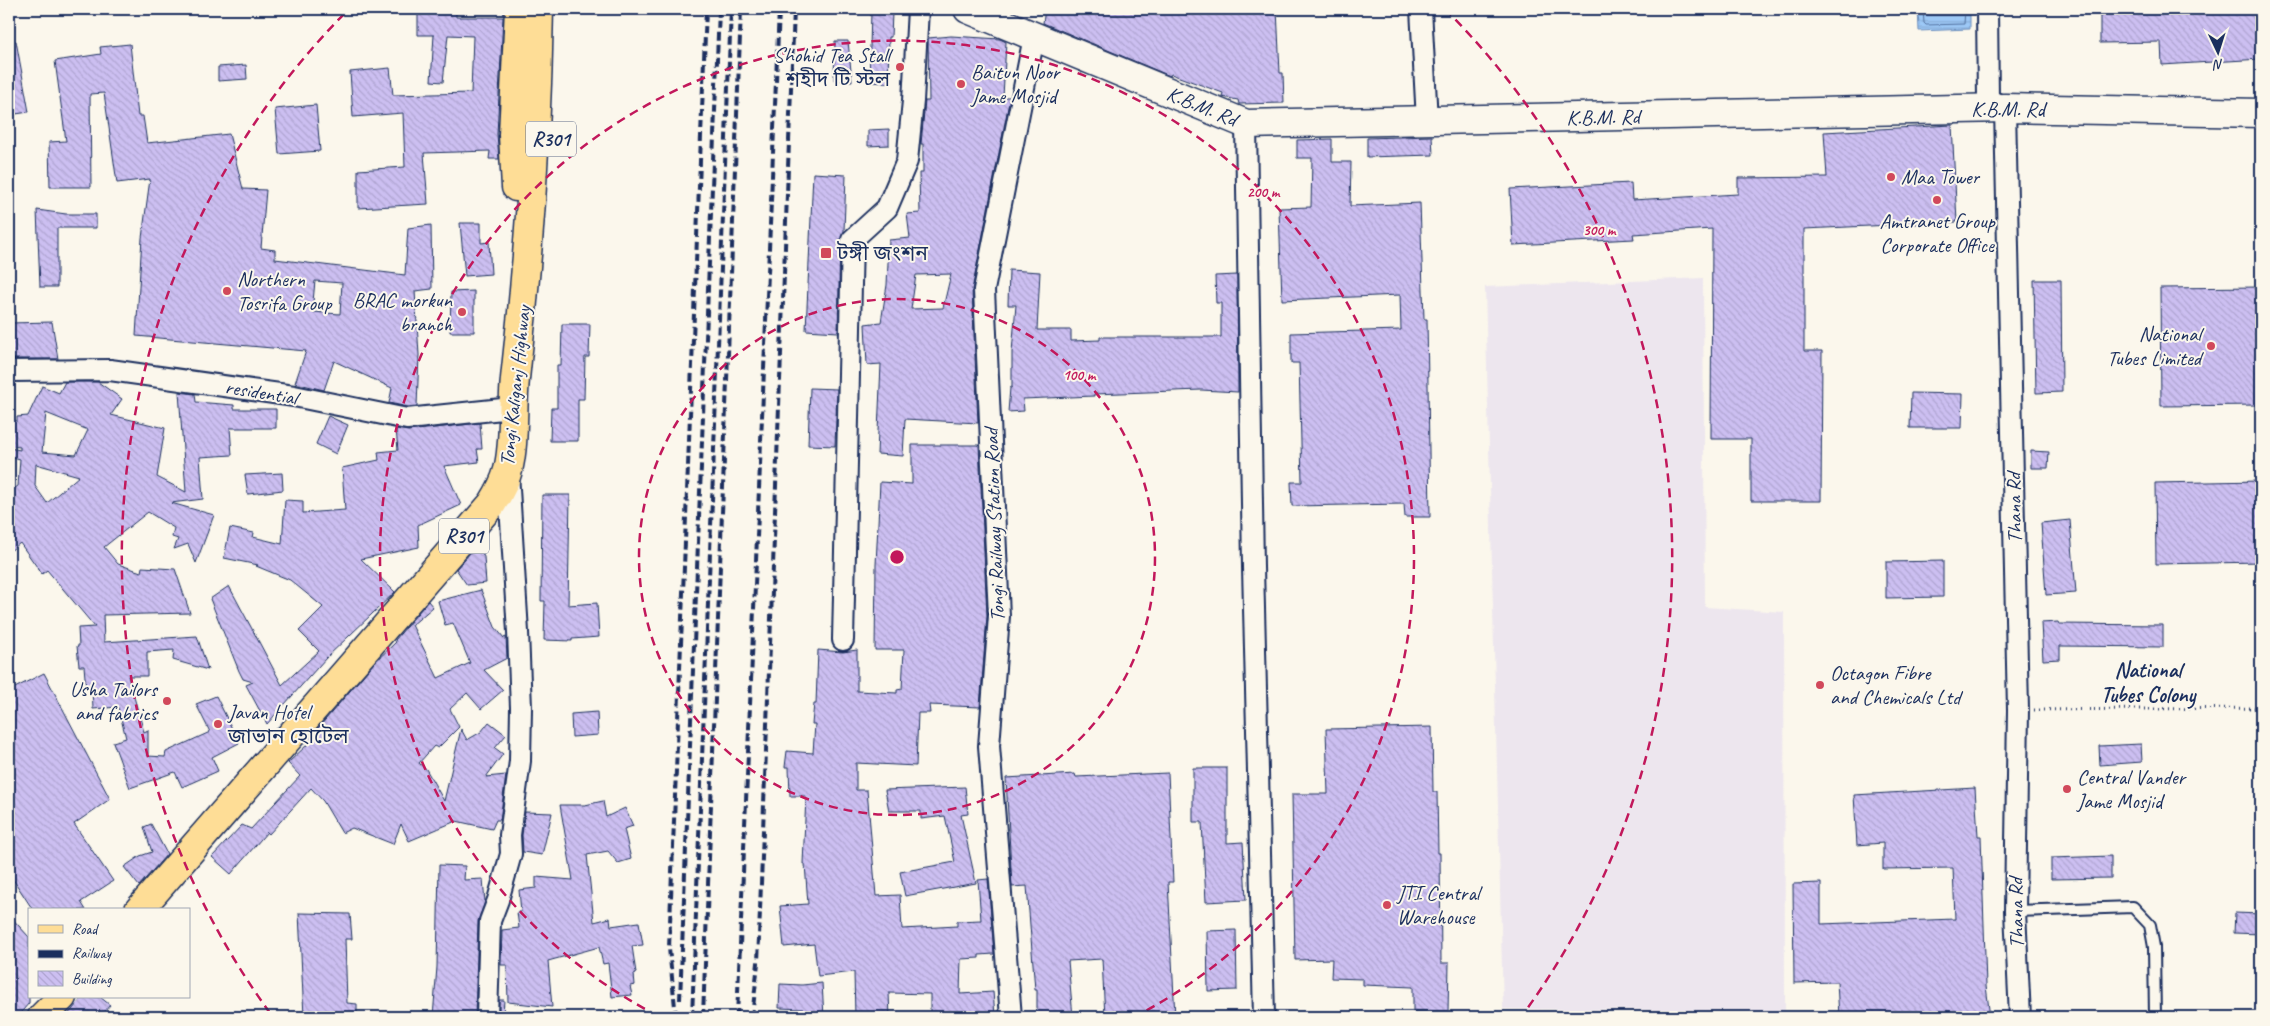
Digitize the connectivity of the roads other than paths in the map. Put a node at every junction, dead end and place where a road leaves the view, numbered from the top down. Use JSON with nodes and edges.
{"nodes":[{"id":1,"x":519,"y":9,"type":"edge"},
{"id":2,"x":539,"y":9,"type":"edge"},
{"id":3,"x":558,"y":9,"type":"edge"},
{"id":4,"x":918,"y":9,"type":"edge"},
{"id":5,"x":968,"y":9,"type":"edge"},
{"id":6,"x":1421,"y":9,"type":"edge"},
{"id":7,"x":1987,"y":9,"type":"edge"},
{"id":8,"x":1034,"y":37,"type":"junction"},
{"id":9,"x":2005,"y":108,"type":"junction"},
{"id":10,"x":2261,"y":113,"type":"edge"},
{"id":11,"x":1427,"y":121,"type":"junction"},
{"id":12,"x":1246,"y":124,"type":"junction"},
{"id":13,"x":527,"y":268,"type":"junction"},
{"id":14,"x":9,"y":371,"type":"edge"},
{"id":15,"x":512,"y":408,"type":"junction"},
{"id":16,"x":508,"y":470,"type":"junction"},
{"id":17,"x":843,"y":640,"type":"dead end"},
{"id":18,"x":141,"y":908,"type":"edge"},
{"id":19,"x":2015,"y":911,"type":"junction"},
{"id":20,"x":61,"y":998,"type":"edge"},
{"id":21,"x":42,"y":1017,"type":"edge"},
{"id":22,"x":487,"y":1017,"type":"edge"},
{"id":23,"x":1011,"y":1017,"type":"edge"},
{"id":24,"x":1264,"y":1017,"type":"edge"},
{"id":25,"x":2020,"y":1017,"type":"edge"},
{"id":26,"x":2155,"y":1017,"type":"edge"}],
"edges":[{"from":1,"to":13,"type":"main road","number":"R301"},
{"from":2,"to":13,"type":"main road","name":"Tongi Kaliganj Highway","number":"R301"},
{"from":3,"to":13,"type":"main road","number":"R301"},
{"from":4,"to":17,"type":"street"},
{"from":5,"to":8,"type":"street","name":"K.B.M. Rd"},
{"from":6,"to":11,"type":"street"},
{"from":7,"to":9,"type":"street"},
{"from":8,"to":12,"type":"street","name":"K.B.M. Rd"},
{"from":8,"to":23,"type":"street","name":"Tongi Railway Station Road"},
{"from":9,"to":10,"type":"street","name":"K.B.M. Rd"},
{"from":9,"to":11,"type":"street","name":"K.B.M. Rd"},
{"from":9,"to":19,"type":"street","name":"Thana Rd"},
{"from":11,"to":12,"type":"street","name":"K.B.M. Rd"},
{"from":12,"to":24,"type":"street"},
{"from":13,"to":15,"type":"main road","name":"Tongi Kaliganj Highway","number":"R301"},
{"from":14,"to":15,"type":"street","name":"residential"},
{"from":15,"to":16,"type":"main road","name":"Tongi Kaliganj Highway","number":"R301"},
{"from":16,"to":18,"type":"main road","name":"Tongi Kaliganj Highway","number":"R301"},
{"from":16,"to":22,"type":"street"},
{"from":19,"to":25,"type":"street","name":"Thana Rd"},
{"from":19,"to":26,"type":"lane"},
{"from":20,"to":21,"type":"main road"}]}
